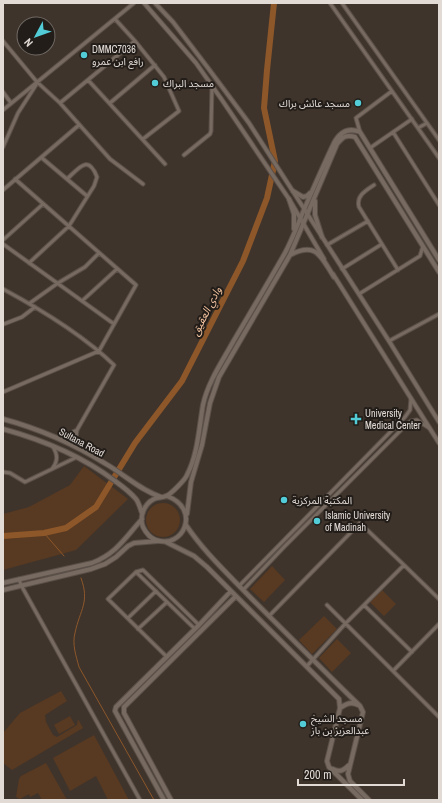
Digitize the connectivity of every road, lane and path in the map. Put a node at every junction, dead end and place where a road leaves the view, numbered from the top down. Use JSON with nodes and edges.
{"nodes":[{"id":1,"x":134,"y":3,"type":"edge"},
{"id":2,"x":144,"y":3,"type":"edge"},
{"id":3,"x":155,"y":3,"type":"edge"},
{"id":4,"x":330,"y":3,"type":"edge"},
{"id":5,"x":342,"y":3,"type":"edge"},
{"id":6,"x":345,"y":3,"type":"edge"},
{"id":7,"x":345,"y":7,"type":"junction"},
{"id":8,"x":115,"y":19,"type":"junction"},
{"id":9,"x":135,"y":41,"type":"junction"},
{"id":10,"x":3,"y":42,"type":"edge"},
{"id":11,"x":155,"y":65,"type":"junction"},
{"id":12,"x":88,"y":80,"type":"junction"},
{"id":13,"x":37,"y":82,"type":"junction"},
{"id":14,"x":212,"y":86,"type":"junction"},
{"id":15,"x":392,"y":91,"type":"junction"},
{"id":16,"x":3,"y":92,"type":"edge"},
{"id":17,"x":11,"y":103,"type":"junction"},
{"id":18,"x":60,"y":103,"type":"junction"},
{"id":19,"x":110,"y":103,"type":"junction"},
{"id":20,"x":3,"y":110,"type":"edge"},
{"id":21,"x":412,"y":119,"type":"junction"},
{"id":22,"x":426,"y":123,"type":"junction"},
{"id":23,"x":79,"y":125,"type":"junction"},
{"id":24,"x":418,"y":128,"type":"junction"},
{"id":25,"x":360,"y":132,"type":"junction"},
{"id":26,"x":392,"y":132,"type":"junction"},
{"id":27,"x":143,"y":139,"type":"junction"},
{"id":28,"x":439,"y":140,"type":"edge"},
{"id":29,"x":3,"y":147,"type":"edge"},
{"id":30,"x":370,"y":148,"type":"junction"},
{"id":31,"x":184,"y":155,"type":"dead end"},
{"id":32,"x":42,"y":158,"type":"junction"},
{"id":33,"x":439,"y":158,"type":"edge"},
{"id":34,"x":165,"y":164,"type":"dead end"},
{"id":35,"x":15,"y":179,"type":"junction"},
{"id":36,"x":67,"y":179,"type":"junction"},
{"id":37,"x":143,"y":184,"type":"dead end"},
{"id":38,"x":374,"y":185,"type":"dead end"},
{"id":39,"x":3,"y":190,"type":"edge"},
{"id":40,"x":315,"y":190,"type":"junction"},
{"id":41,"x":293,"y":191,"type":"junction"},
{"id":42,"x":87,"y":196,"type":"junction"},
{"id":43,"x":289,"y":199,"type":"junction"},
{"id":44,"x":43,"y":204,"type":"junction"},
{"id":45,"x":439,"y":205,"type":"edge"},
{"id":46,"x":304,"y":209,"type":"junction"},
{"id":47,"x":308,"y":215,"type":"junction"},
{"id":48,"x":300,"y":218,"type":"junction"},
{"id":49,"x":368,"y":221,"type":"junction"},
{"id":50,"x":304,"y":224,"type":"junction"},
{"id":51,"x":69,"y":226,"type":"junction"},
{"id":52,"x":322,"y":237,"type":"junction"},
{"id":53,"x":3,"y":240,"type":"edge"},
{"id":54,"x":290,"y":242,"type":"junction"},
{"id":55,"x":3,"y":244,"type":"edge"},
{"id":56,"x":382,"y":244,"type":"junction"},
{"id":57,"x":328,"y":245,"type":"junction"},
{"id":58,"x":423,"y":246,"type":"junction"},
{"id":59,"x":99,"y":253,"type":"junction"},
{"id":60,"x":290,"y":255,"type":"junction"},
{"id":61,"x":439,"y":260,"type":"edge"},
{"id":62,"x":29,"y":263,"type":"junction"},
{"id":63,"x":342,"y":268,"type":"junction"},
{"id":64,"x":117,"y":269,"type":"junction"},
{"id":65,"x":398,"y":270,"type":"junction"},
{"id":66,"x":439,"y":272,"type":"edge"},
{"id":67,"x":334,"y":277,"type":"junction"},
{"id":68,"x":58,"y":283,"type":"junction"},
{"id":69,"x":3,"y":289,"type":"edge"},
{"id":70,"x":359,"y":294,"type":"junction"},
{"id":71,"x":82,"y":301,"type":"junction"},
{"id":72,"x":30,"y":303,"type":"junction"},
{"id":73,"x":35,"y":307,"type":"junction"},
{"id":74,"x":439,"y":314,"type":"edge"},
{"id":75,"x":4,"y":324,"type":"dead end"},
{"id":76,"x":114,"y":324,"type":"junction"},
{"id":77,"x":389,"y":342,"type":"junction"},
{"id":78,"x":99,"y":351,"type":"junction"},
{"id":79,"x":3,"y":392,"type":"edge"},
{"id":80,"x":411,"y":398,"type":"junction"},
{"id":81,"x":3,"y":419,"type":"edge"},
{"id":82,"x":439,"y":422,"type":"edge"},
{"id":83,"x":395,"y":427,"type":"junction"},
{"id":84,"x":3,"y":429,"type":"edge"},
{"id":85,"x":77,"y":430,"type":"junction"},
{"id":86,"x":431,"y":430,"type":"junction"},
{"id":87,"x":399,"y":432,"type":"junction"},
{"id":88,"x":60,"y":438,"type":"junction"},
{"id":89,"x":439,"y":443,"type":"edge"},
{"id":90,"x":52,"y":445,"type":"junction"},
{"id":91,"x":78,"y":448,"type":"junction"},
{"id":92,"x":78,"y":457,"type":"junction"},
{"id":93,"x":50,"y":470,"type":"junction"},
{"id":94,"x":3,"y":472,"type":"edge"},
{"id":95,"x":167,"y":496,"type":"junction"},
{"id":96,"x":161,"y":497,"type":"junction"},
{"id":97,"x":142,"y":513,"type":"junction"},
{"id":98,"x":186,"y":518,"type":"junction"},
{"id":99,"x":142,"y":519,"type":"junction"},
{"id":100,"x":186,"y":525,"type":"junction"},
{"id":101,"x":164,"y":541,"type":"junction"},
{"id":102,"x":404,"y":565,"type":"junction"},
{"id":103,"x":136,"y":572,"type":"junction"},
{"id":104,"x":19,"y":579,"type":"junction"},
{"id":105,"x":3,"y":583,"type":"edge"},
{"id":106,"x":20,"y":585,"type":"junction"},
{"id":107,"x":239,"y":586,"type":"junction"},
{"id":108,"x":3,"y":590,"type":"edge"},
{"id":109,"x":243,"y":590,"type":"junction"},
{"id":110,"x":156,"y":591,"type":"junction"},
{"id":111,"x":231,"y":591,"type":"junction"},
{"id":112,"x":236,"y":596,"type":"junction"},
{"id":113,"x":253,"y":599,"type":"junction"},
{"id":114,"x":439,"y":599,"type":"edge"},
{"id":115,"x":166,"y":602,"type":"junction"},
{"id":116,"x":327,"y":605,"type":"dead end"},
{"id":117,"x":364,"y":605,"type":"junction"},
{"id":118,"x":246,"y":606,"type":"junction"},
{"id":119,"x":269,"y":616,"type":"junction"},
{"id":120,"x":128,"y":618,"type":"junction"},
{"id":121,"x":346,"y":624,"type":"junction"},
{"id":122,"x":439,"y":624,"type":"edge"},
{"id":123,"x":199,"y":625,"type":"junction"},
{"id":124,"x":138,"y":629,"type":"junction"},
{"id":125,"x":195,"y":629,"type":"junction"},
{"id":126,"x":412,"y":652,"type":"junction"},
{"id":127,"x":167,"y":657,"type":"junction"},
{"id":128,"x":312,"y":660,"type":"junction"},
{"id":129,"x":307,"y":666,"type":"junction"},
{"id":130,"x":393,"y":671,"type":"junction"},
{"id":131,"x":328,"y":674,"type":"junction"},
{"id":132,"x":321,"y":680,"type":"junction"},
{"id":133,"x":360,"y":706,"type":"junction"},
{"id":134,"x":340,"y":708,"type":"junction"},
{"id":135,"x":439,"y":717,"type":"edge"},
{"id":136,"x":350,"y":764,"type":"junction"},
{"id":137,"x":330,"y":767,"type":"junction"},
{"id":138,"x":140,"y":800,"type":"edge"},
{"id":139,"x":164,"y":800,"type":"edge"},
{"id":140,"x":171,"y":800,"type":"edge"},
{"id":141,"x":362,"y":800,"type":"edge"},
{"id":142,"x":369,"y":800,"type":"edge"}],
"edges":[{"from":1,"to":8,"type":"street"},
{"from":2,"to":14,"type":"street"},
{"from":3,"to":41,"type":"street"},
{"from":4,"to":15,"type":"street"},
{"from":5,"to":7,"type":"street"},
{"from":6,"to":7,"type":"street"},
{"from":7,"to":22,"type":"street"},
{"from":8,"to":9,"type":"street"},
{"from":8,"to":13,"type":"street"},
{"from":9,"to":11,"type":"street"},
{"from":9,"to":12,"type":"street"},
{"from":10,"to":13,"type":"street"},
{"from":11,"to":19,"type":"street"},
{"from":11,"to":27,"type":"street"},
{"from":12,"to":18,"type":"street"},
{"from":12,"to":19,"type":"street"},
{"from":13,"to":17,"type":"street"},
{"from":13,"to":18,"type":"street"},
{"from":13,"to":29,"type":"street"},
{"from":14,"to":31,"type":"street"},
{"from":14,"to":43,"type":"street"},
{"from":15,"to":21,"type":"street"},
{"from":15,"to":25,"type":"street"},
{"from":16,"to":17,"type":"street"},
{"from":17,"to":20,"type":"street"},
{"from":18,"to":23,"type":"street"},
{"from":19,"to":27,"type":"street"},
{"from":21,"to":24,"type":"street"},
{"from":21,"to":26,"type":"street"},
{"from":22,"to":24,"type":"street"},
{"from":22,"to":28,"type":"street"},
{"from":23,"to":32,"type":"street"},
{"from":23,"to":37,"type":"street"},
{"from":24,"to":33,"type":"street"},
{"from":25,"to":30,"type":"main road"},
{"from":25,"to":40,"type":"main road"},
{"from":26,"to":30,"type":"street"},
{"from":26,"to":45,"type":"street"},
{"from":27,"to":34,"type":"street"},
{"from":30,"to":61,"type":"main road"},
{"from":32,"to":35,"type":"street"},
{"from":32,"to":36,"type":"street"},
{"from":35,"to":39,"type":"street"},
{"from":35,"to":44,"type":"street"},
{"from":36,"to":42,"type":"street"},
{"from":36,"to":42,"type":"street"},
{"from":38,"to":49,"type":"street"},
{"from":40,"to":41,"type":"main road"},
{"from":40,"to":46,"type":"main road"},
{"from":40,"to":47,"type":"main road"},
{"from":40,"to":52,"type":"main road"},
{"from":40,"to":58,"type":"main road"},
{"from":41,"to":46,"type":"street"},
{"from":42,"to":51,"type":"street"},
{"from":43,"to":48,"type":"street"},
{"from":43,"to":54,"type":"main road"},
{"from":44,"to":51,"type":"street"},
{"from":44,"to":53,"type":"street"},
{"from":46,"to":47,"type":"street"},
{"from":46,"to":48,"type":"main road"},
{"from":47,"to":50,"type":"main road"},
{"from":47,"to":52,"type":"street"},
{"from":48,"to":50,"type":"street"},
{"from":48,"to":54,"type":"main road"},
{"from":49,"to":56,"type":"street"},
{"from":49,"to":57,"type":"street"},
{"from":50,"to":60,"type":"main road"},
{"from":50,"to":67,"type":"street"},
{"from":51,"to":59,"type":"street"},
{"from":51,"to":62,"type":"street"},
{"from":52,"to":57,"type":"street"},
{"from":54,"to":95,"type":"main road"},
{"from":55,"to":62,"type":"street"},
{"from":56,"to":63,"type":"street"},
{"from":56,"to":65,"type":"street"},
{"from":57,"to":63,"type":"street"},
{"from":58,"to":65,"type":"street"},
{"from":58,"to":66,"type":"main road"},
{"from":59,"to":64,"type":"street"},
{"from":59,"to":68,"type":"street"},
{"from":60,"to":67,"type":"main road"},
{"from":60,"to":98,"type":"main road"},
{"from":62,"to":68,"type":"street"},
{"from":63,"to":70,"type":"street"},
{"from":64,"to":71,"type":"street"},
{"from":64,"to":76,"type":"street"},
{"from":65,"to":70,"type":"street"},
{"from":67,"to":80,"type":"street"},
{"from":68,"to":71,"type":"street"},
{"from":68,"to":72,"type":"street"},
{"from":69,"to":72,"type":"street"},
{"from":70,"to":77,"type":"street"},
{"from":71,"to":76,"type":"street"},
{"from":72,"to":73,"type":"street"},
{"from":73,"to":75,"type":"street"},
{"from":73,"to":78,"type":"street"},
{"from":74,"to":77,"type":"street"},
{"from":76,"to":78,"type":"street"},
{"from":77,"to":82,"type":"street"},
{"from":78,"to":79,"type":"street"},
{"from":78,"to":85,"type":"street"},
{"from":80,"to":83,"type":"street"},
{"from":80,"to":86,"type":"street"},
{"from":81,"to":88,"type":"main road","name":"Sultana Road"},
{"from":83,"to":87,"type":"street"},
{"from":83,"to":107,"type":"street"},
{"from":84,"to":90,"type":"main road","name":"Sultana Road"},
{"from":85,"to":88,"type":"street"},
{"from":85,"to":91,"type":"street"},
{"from":86,"to":87,"type":"street"},
{"from":86,"to":89,"type":"street"},
{"from":87,"to":109,"type":"street"},
{"from":88,"to":91,"type":"main road","name":"Sultana Road"},
{"from":90,"to":92,"type":"main road","name":"Sultana Road"},
{"from":90,"to":93,"type":"street"},
{"from":91,"to":96,"type":"main road","name":"Sultana Road"},
{"from":92,"to":93,"type":"street"},
{"from":92,"to":97,"type":"main road","name":"Sultana Road"},
{"from":93,"to":94,"type":"street"},
{"from":95,"to":96,"type":"main road"},
{"from":95,"to":98,"type":"main road"},
{"from":96,"to":97,"type":"main road"},
{"from":97,"to":99,"type":"main road"},
{"from":98,"to":100,"type":"main road"},
{"from":99,"to":101,"type":"main road"},
{"from":99,"to":104,"type":"main road"},
{"from":100,"to":101,"type":"main road"},
{"from":100,"to":107,"type":"main road"},
{"from":101,"to":106,"type":"main road"},
{"from":101,"to":111,"type":"main road"},
{"from":102,"to":114,"type":"street"},
{"from":102,"to":117,"type":"street"},
{"from":102,"to":119,"type":"street"},
{"from":103,"to":110,"type":"street"},
{"from":103,"to":120,"type":"street"},
{"from":103,"to":123,"type":"street"},
{"from":104,"to":105,"type":"main road"},
{"from":104,"to":106,"type":"street"},
{"from":106,"to":108,"type":"main road"},
{"from":106,"to":138,"type":"street"},
{"from":107,"to":109,"type":"main road"},
{"from":109,"to":113,"type":"main road"},
{"from":110,"to":115,"type":"street"},
{"from":110,"to":120,"type":"street"},
{"from":111,"to":112,"type":"main road"},
{"from":111,"to":123,"type":"main road"},
{"from":112,"to":118,"type":"main road"},
{"from":112,"to":140,"type":"main road"},
{"from":113,"to":118,"type":"main road"},
{"from":113,"to":119,"type":"main road"},
{"from":115,"to":124,"type":"street"},
{"from":115,"to":125,"type":"street"},
{"from":116,"to":121,"type":"street"},
{"from":117,"to":121,"type":"street"},
{"from":117,"to":126,"type":"street"},
{"from":118,"to":129,"type":"main road"},
{"from":119,"to":128,"type":"main road"},
{"from":120,"to":124,"type":"street"},
{"from":121,"to":128,"type":"street"},
{"from":121,"to":130,"type":"street"},
{"from":122,"to":126,"type":"street"},
{"from":123,"to":125,"type":"main road"},
{"from":124,"to":127,"type":"street"},
{"from":125,"to":127,"type":"main road"},
{"from":126,"to":130,"type":"street"},
{"from":127,"to":139,"type":"main road"},
{"from":128,"to":129,"type":"street"},
{"from":128,"to":131,"type":"main road"},
{"from":129,"to":132,"type":"main road"},
{"from":130,"to":135,"type":"street"},
{"from":131,"to":132,"type":"main road"},
{"from":131,"to":133,"type":"main road"},
{"from":132,"to":134,"type":"main road"},
{"from":133,"to":134,"type":"main road"},
{"from":133,"to":136,"type":"main road"},
{"from":134,"to":137,"type":"main road"},
{"from":136,"to":137,"type":"main road"},
{"from":136,"to":142,"type":"main road"},
{"from":137,"to":141,"type":"main road"}]}
